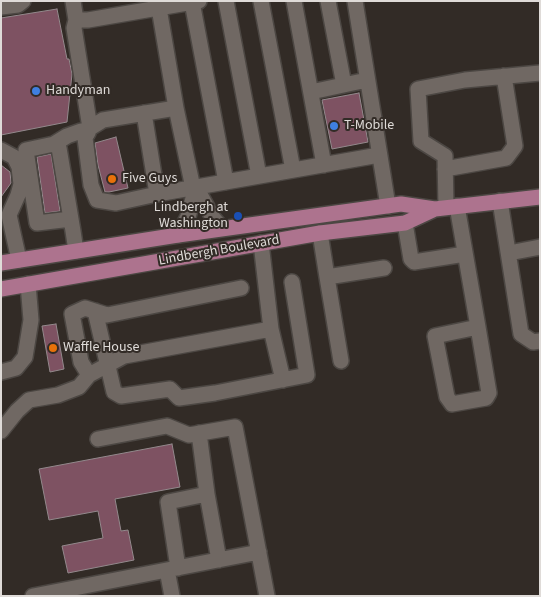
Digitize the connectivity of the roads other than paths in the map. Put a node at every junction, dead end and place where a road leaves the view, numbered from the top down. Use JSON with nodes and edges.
{"nodes":[{"id":1,"x":23,"y":1,"type":"edge"},
{"id":2,"x":73,"y":1,"type":"edge"},
{"id":3,"x":226,"y":1,"type":"edge"},
{"id":4,"x":261,"y":1,"type":"edge"},
{"id":5,"x":294,"y":1,"type":"edge"},
{"id":6,"x":328,"y":1,"type":"edge"},
{"id":7,"x":354,"y":1,"type":"edge"},
{"id":8,"x":195,"y":2,"type":"edge"},
{"id":9,"x":1,"y":7,"type":"edge"},
{"id":10,"x":159,"y":8,"type":"junction"},
{"id":11,"x":76,"y":20,"type":"junction"},
{"id":12,"x":540,"y":73,"type":"edge"},
{"id":13,"x":504,"y":76,"type":"junction"},
{"id":14,"x":367,"y":80,"type":"junction"},
{"id":15,"x":344,"y":86,"type":"junction"},
{"id":16,"x":311,"y":92,"type":"junction"},
{"id":17,"x":176,"y":108,"type":"junction"},
{"id":18,"x":144,"y":113,"type":"junction"},
{"id":19,"x":89,"y":130,"type":"junction"},
{"id":20,"x":54,"y":144,"type":"junction"},
{"id":21,"x":1,"y":150,"type":"edge"},
{"id":22,"x":379,"y":155,"type":"junction"},
{"id":23,"x":324,"y":165,"type":"junction"},
{"id":24,"x":445,"y":169,"type":"junction"},
{"id":25,"x":293,"y":170,"type":"junction"},
{"id":26,"x":259,"y":176,"type":"junction"},
{"id":27,"x":226,"y":182,"type":"junction"},
{"id":28,"x":194,"y":187,"type":"junction"},
{"id":29,"x":157,"y":194,"type":"junction"},
{"id":30,"x":540,"y":197,"type":"edge"},
{"id":31,"x":500,"y":202,"type":"junction"},
{"id":32,"x":388,"y":206,"type":"junction"},
{"id":33,"x":446,"y":208,"type":"junction"},
{"id":34,"x":5,"y":216,"type":"edge"},
{"id":35,"x":71,"y":219,"type":"junction"},
{"id":36,"x":405,"y":223,"type":"junction"},
{"id":37,"x":222,"y":228,"type":"junction"},
{"id":38,"x":320,"y":233,"type":"junction"},
{"id":39,"x":178,"y":234,"type":"junction"},
{"id":40,"x":261,"y":243,"type":"junction"},
{"id":41,"x":540,"y":247,"type":"edge"},
{"id":42,"x":76,"y":251,"type":"junction"},
{"id":43,"x":465,"y":254,"type":"junction"},
{"id":44,"x":509,"y":254,"type":"junction"},
{"id":45,"x":8,"y":261,"type":"edge"},
{"id":46,"x":384,"y":268,"type":"dead end"},
{"id":47,"x":327,"y":277,"type":"junction"},
{"id":48,"x":292,"y":282,"type":"dead end"},
{"id":49,"x":28,"y":284,"type":"junction"},
{"id":50,"x":241,"y":288,"type":"dead end"},
{"id":51,"x":1,"y":289,"type":"edge"},
{"id":52,"x":95,"y":311,"type":"junction"},
{"id":53,"x":478,"y":327,"type":"junction"},
{"id":54,"x":271,"y":329,"type":"junction"},
{"id":55,"x":540,"y":341,"type":"edge"},
{"id":56,"x":340,"y":361,"type":"dead end"},
{"id":57,"x":107,"y":365,"type":"junction"},
{"id":58,"x":1,"y":372,"type":"edge"},
{"id":59,"x":89,"y":375,"type":"junction"},
{"id":60,"x":284,"y":380,"type":"junction"},
{"id":61,"x":1,"y":431,"type":"edge"},
{"id":62,"x":199,"y":433,"type":"junction"},
{"id":63,"x":98,"y":439,"type":"dead end"},
{"id":64,"x":207,"y":494,"type":"junction"},
{"id":65,"x":259,"y":552,"type":"junction"},
{"id":66,"x":219,"y":560,"type":"junction"},
{"id":67,"x":173,"y":569,"type":"junction"},
{"id":68,"x":33,"y":596,"type":"edge"},
{"id":69,"x":172,"y":596,"type":"edge"},
{"id":70,"x":267,"y":596,"type":"edge"}],
"edges":[{"from":1,"to":9,"type":"lane"},
{"from":2,"to":11,"type":"lane"},
{"from":3,"to":26,"type":"lane"},
{"from":4,"to":25,"type":"lane"},
{"from":5,"to":16,"type":"lane"},
{"from":6,"to":15,"type":"lane"},
{"from":7,"to":14,"type":"lane"},
{"from":8,"to":10,"type":"lane"},
{"from":8,"to":27,"type":"lane"},
{"from":10,"to":11,"type":"lane"},
{"from":10,"to":17,"type":"lane"},
{"from":11,"to":19,"type":"lane"},
{"from":12,"to":13,"type":"lane"},
{"from":13,"to":24,"type":"lane"},
{"from":13,"to":24,"type":"lane"},
{"from":14,"to":15,"type":"lane"},
{"from":14,"to":22,"type":"lane"},
{"from":15,"to":16,"type":"lane"},
{"from":16,"to":23,"type":"lane"},
{"from":17,"to":18,"type":"lane"},
{"from":17,"to":28,"type":"lane"},
{"from":18,"to":19,"type":"lane"},
{"from":18,"to":29,"type":"lane"},
{"from":19,"to":20,"type":"lane"},
{"from":19,"to":29,"type":"lane"},
{"from":20,"to":35,"type":"lane"},
{"from":20,"to":35,"type":"lane"},
{"from":21,"to":34,"type":"lane"},
{"from":22,"to":23,"type":"lane"},
{"from":22,"to":32,"type":"lane"},
{"from":23,"to":25,"type":"lane"},
{"from":24,"to":33,"type":"lane"},
{"from":25,"to":26,"type":"lane"},
{"from":26,"to":27,"type":"lane"},
{"from":27,"to":28,"type":"lane"},
{"from":28,"to":29,"type":"lane"},
{"from":28,"to":37,"type":"lane"},
{"from":28,"to":39,"type":"lane"},
{"from":30,"to":31,"type":"main road","name":"Lindbergh Boulevard"},
{"from":31,"to":33,"type":"main road","name":"Lindbergh Boulevard"},
{"from":31,"to":44,"type":"lane"},
{"from":32,"to":33,"type":"main road","name":"Lindbergh Boulevard"},
{"from":32,"to":37,"type":"main road","name":"Lindbergh Boulevard"},
{"from":33,"to":36,"type":"main road","name":"Lindbergh Boulevard"},
{"from":33,"to":43,"type":"lane"},
{"from":34,"to":45,"type":"lane"},
{"from":35,"to":42,"type":"lane"},
{"from":36,"to":38,"type":"main road","name":"Lindbergh Boulevard"},
{"from":36,"to":43,"type":"lane"},
{"from":37,"to":39,"type":"main road","name":"Lindbergh Boulevard"},
{"from":38,"to":40,"type":"main road","name":"Lindbergh Boulevard"},
{"from":38,"to":47,"type":"lane"},
{"from":39,"to":42,"type":"main road","name":"Lindbergh Boulevard"},
{"from":40,"to":49,"type":"main road","name":"Lindbergh Boulevard"},
{"from":40,"to":54,"type":"lane"},
{"from":41,"to":44,"type":"lane"},
{"from":42,"to":45,"type":"main road","name":"Lindbergh Boulevard"},
{"from":43,"to":53,"type":"lane"},
{"from":44,"to":55,"type":"lane"},
{"from":46,"to":47,"type":"lane"},
{"from":47,"to":56,"type":"lane"},
{"from":48,"to":60,"type":"lane"},
{"from":49,"to":51,"type":"main road","name":"Lindbergh Boulevard"},
{"from":49,"to":58,"type":"lane"},
{"from":50,"to":52,"type":"lane"},
{"from":52,"to":57,"type":"lane"},
{"from":52,"to":59,"type":"lane"},
{"from":53,"to":53,"type":"lane"},
{"from":54,"to":57,"type":"lane"},
{"from":54,"to":60,"type":"lane"},
{"from":57,"to":59,"type":"lane"},
{"from":57,"to":60,"type":"lane"},
{"from":59,"to":61,"type":"lane"},
{"from":62,"to":63,"type":"lane"},
{"from":62,"to":64,"type":"lane"},
{"from":62,"to":65,"type":"lane"},
{"from":64,"to":66,"type":"lane"},
{"from":64,"to":67,"type":"lane"},
{"from":65,"to":66,"type":"lane"},
{"from":65,"to":70,"type":"lane"},
{"from":66,"to":67,"type":"lane"},
{"from":67,"to":68,"type":"lane"},
{"from":67,"to":69,"type":"lane"}]}
